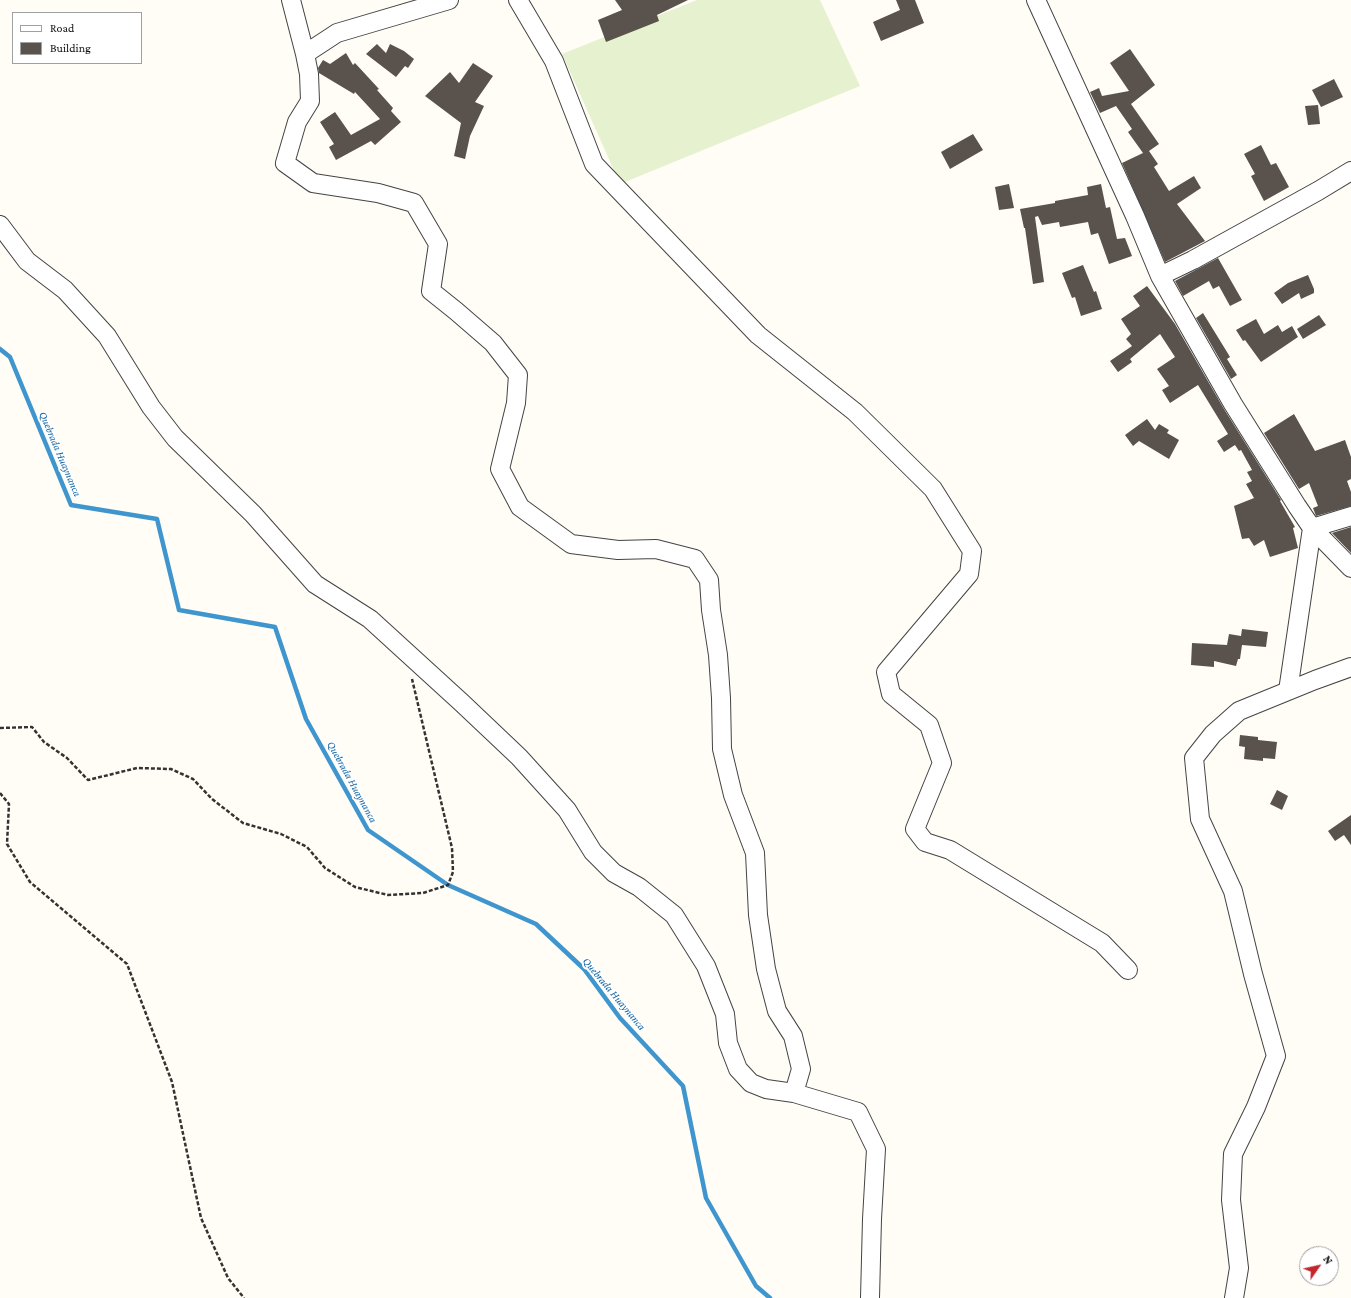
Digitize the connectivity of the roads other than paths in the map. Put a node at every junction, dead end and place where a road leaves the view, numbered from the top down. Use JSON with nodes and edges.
{"nodes":[{"id":1,"x":291,"y":0,"type":"edge"},
{"id":2,"x":449,"y":0,"type":"edge"},
{"id":3,"x":518,"y":0,"type":"edge"},
{"id":4,"x":1036,"y":0,"type":"edge"},
{"id":5,"x":305,"y":54,"type":"junction"},
{"id":6,"x":1351,"y":170,"type":"edge"},
{"id":7,"x":0,"y":225,"type":"edge"},
{"id":8,"x":1160,"y":276,"type":"junction"},
{"id":9,"x":1351,"y":516,"type":"edge"},
{"id":10,"x":1312,"y":528,"type":"junction"},
{"id":11,"x":1351,"y":568,"type":"edge"},
{"id":12,"x":1351,"y":667,"type":"edge"},
{"id":13,"x":1288,"y":691,"type":"junction"},
{"id":14,"x":1128,"y":970,"type":"dead end"},
{"id":15,"x":794,"y":1093,"type":"junction"},
{"id":16,"x":870,"y":1298,"type":"edge"},
{"id":17,"x":1234,"y":1298,"type":"edge"}],
"edges":[{"from":1,"to":5,"type":"street"},
{"from":2,"to":5,"type":"street"},
{"from":3,"to":14,"type":"street"},
{"from":4,"to":8,"type":"street"},
{"from":5,"to":15,"type":"street"},
{"from":6,"to":8,"type":"street"},
{"from":7,"to":15,"type":"street"},
{"from":8,"to":10,"type":"street"},
{"from":9,"to":10,"type":"street"},
{"from":10,"to":11,"type":"street"},
{"from":10,"to":13,"type":"street"},
{"from":12,"to":13,"type":"street"},
{"from":13,"to":17,"type":"street"},
{"from":15,"to":16,"type":"street"}]}
